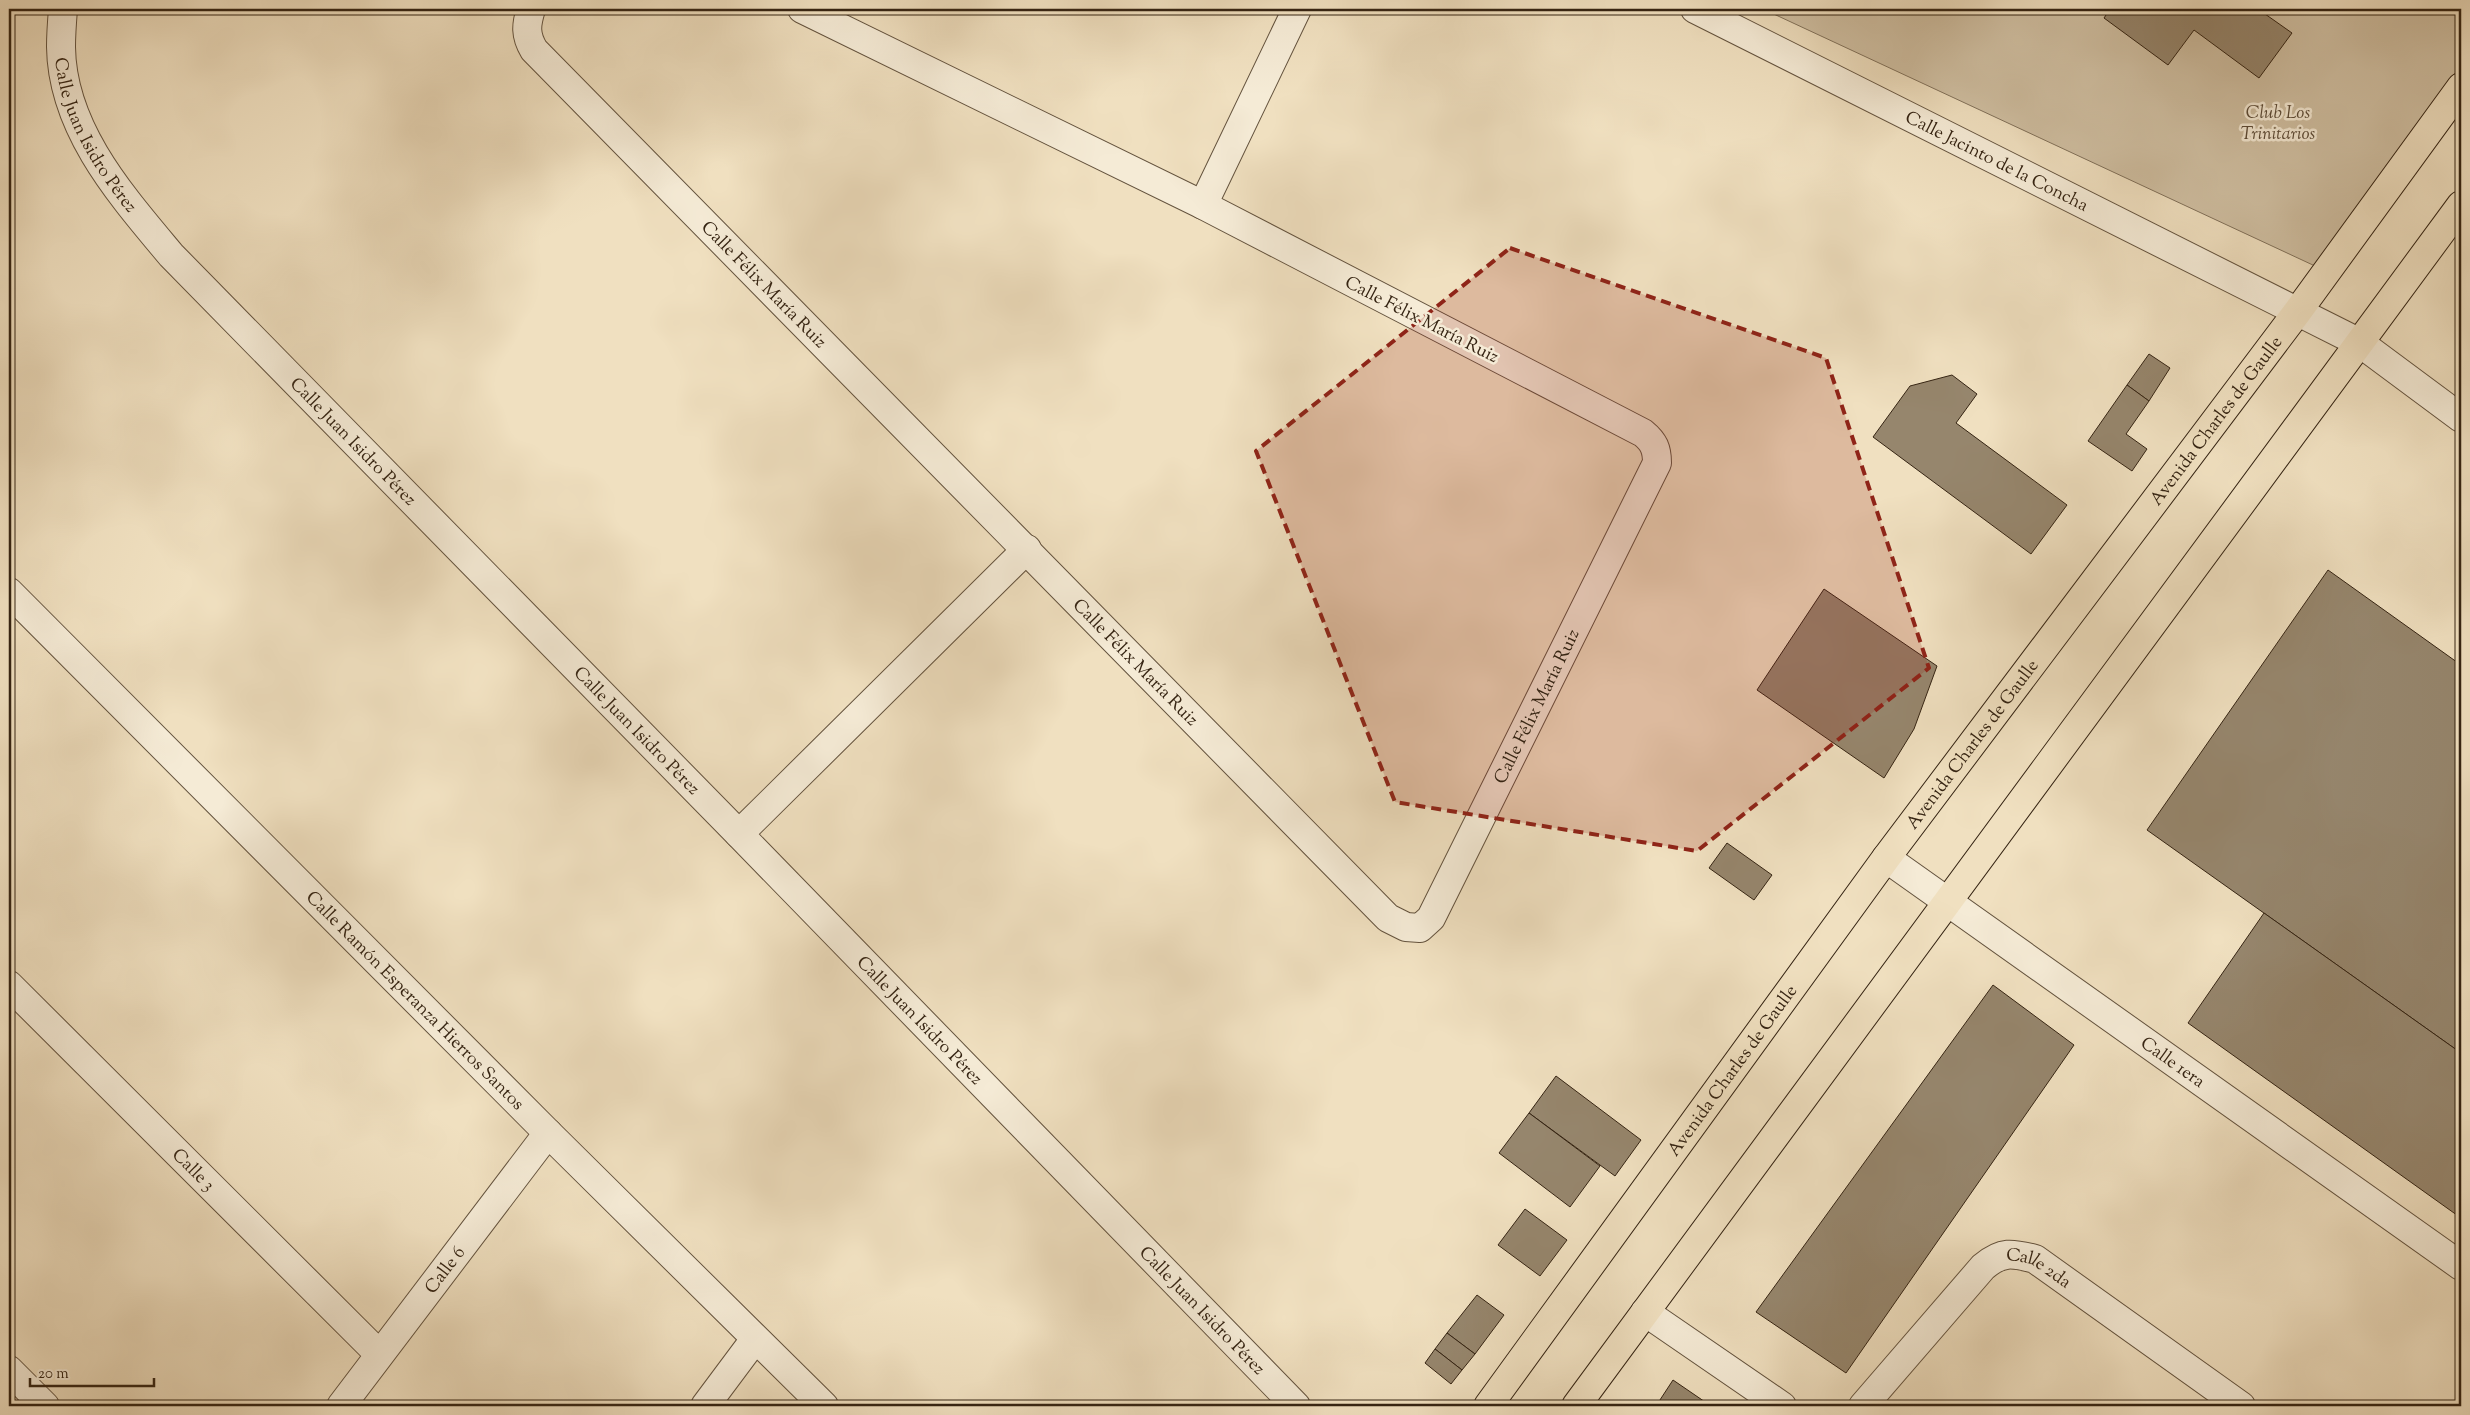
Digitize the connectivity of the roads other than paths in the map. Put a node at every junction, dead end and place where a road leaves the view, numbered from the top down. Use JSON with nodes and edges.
{"nodes":[{"id":1,"x":63,"y":9,"type":"edge"},
{"id":2,"x":531,"y":9,"type":"edge"},
{"id":3,"x":802,"y":9,"type":"edge"},
{"id":4,"x":1297,"y":9,"type":"edge"},
{"id":5,"x":1695,"y":9,"type":"edge"},
{"id":6,"x":2461,"y":87,"type":"edge"},
{"id":7,"x":1203,"y":205,"type":"junction"},
{"id":8,"x":2461,"y":205,"type":"edge"},
{"id":9,"x":2298,"y":311,"type":"junction"},
{"id":10,"x":2360,"y":343,"type":"junction"},
{"id":11,"x":2461,"y":418,"type":"edge"},
{"id":12,"x":1027,"y":549,"type":"junction"},
{"id":13,"x":9,"y":592,"type":"edge"},
{"id":14,"x":739,"y":834,"type":"junction"},
{"id":15,"x":1886,"y":858,"type":"junction"},
{"id":16,"x":1948,"y":902,"type":"junction"},
{"id":17,"x":9,"y":985,"type":"edge"},
{"id":18,"x":548,"y":1133,"type":"junction"},
{"id":19,"x":2461,"y":1266,"type":"edge"},
{"id":20,"x":1645,"y":1312,"type":"junction"},
{"id":21,"x":755,"y":1338,"type":"junction"},
{"id":22,"x":380,"y":1354,"type":"junction"},
{"id":23,"x":9,"y":1370,"type":"edge"},
{"id":24,"x":45,"y":1406,"type":"edge"},
{"id":25,"x":342,"y":1406,"type":"edge"},
{"id":26,"x":705,"y":1406,"type":"edge"},
{"id":27,"x":824,"y":1406,"type":"edge"},
{"id":28,"x":1296,"y":1406,"type":"edge"},
{"id":29,"x":1488,"y":1406,"type":"edge"},
{"id":30,"x":1576,"y":1406,"type":"edge"},
{"id":31,"x":1782,"y":1406,"type":"edge"},
{"id":32,"x":1863,"y":1406,"type":"edge"},
{"id":33,"x":2241,"y":1406,"type":"edge"}],
"edges":[{"from":1,"to":14,"type":"street","name":"Calle Juan Isidro Pérez"},
{"from":2,"to":12,"type":"street","name":"Calle Félix María Ruiz"},
{"from":3,"to":7,"type":"street","name":"Calle Félix María Ruiz"},
{"from":4,"to":7,"type":"street"},
{"from":5,"to":9,"type":"street","name":"Calle Jacinto de la Concha"},
{"from":6,"to":9,"type":"main road","name":"Avenida Charles de Gaulle"},
{"from":7,"to":12,"type":"street","name":"Calle Félix María Ruiz"},
{"from":8,"to":10,"type":"main road"},
{"from":9,"to":10,"type":"street","name":"Calle Jacinto de la Concha"},
{"from":9,"to":15,"type":"main road","name":"Avenida Charles de Gaulle"},
{"from":10,"to":11,"type":"street","name":"Calle Jacinto de la Concha"},
{"from":10,"to":16,"type":"main road"},
{"from":12,"to":14,"type":"street"},
{"from":13,"to":18,"type":"street","name":"Calle Ramón Esperanza Hierros Santos"},
{"from":14,"to":28,"type":"street","name":"Calle Juan Isidro Pérez"},
{"from":15,"to":16,"type":"street","name":"Calle 1era"},
{"from":15,"to":29,"type":"main road","name":"Avenida Charles de Gaulle"},
{"from":16,"to":19,"type":"street","name":"Calle 1era"},
{"from":16,"to":20,"type":"main road"},
{"from":17,"to":22,"type":"street","name":"Calle 3"},
{"from":18,"to":21,"type":"street","name":"Calle Ramón Esperanza Hierros Santos"},
{"from":18,"to":22,"type":"street","name":"Calle 6"},
{"from":20,"to":30,"type":"main road"},
{"from":20,"to":31,"type":"street"},
{"from":21,"to":26,"type":"street"},
{"from":21,"to":27,"type":"street","name":"Calle Ramón Esperanza Hierros Santos"},
{"from":22,"to":25,"type":"street","name":"Calle 6"},
{"from":23,"to":24,"type":"street"},
{"from":32,"to":33,"type":"street","name":"Calle 2da"}]}
